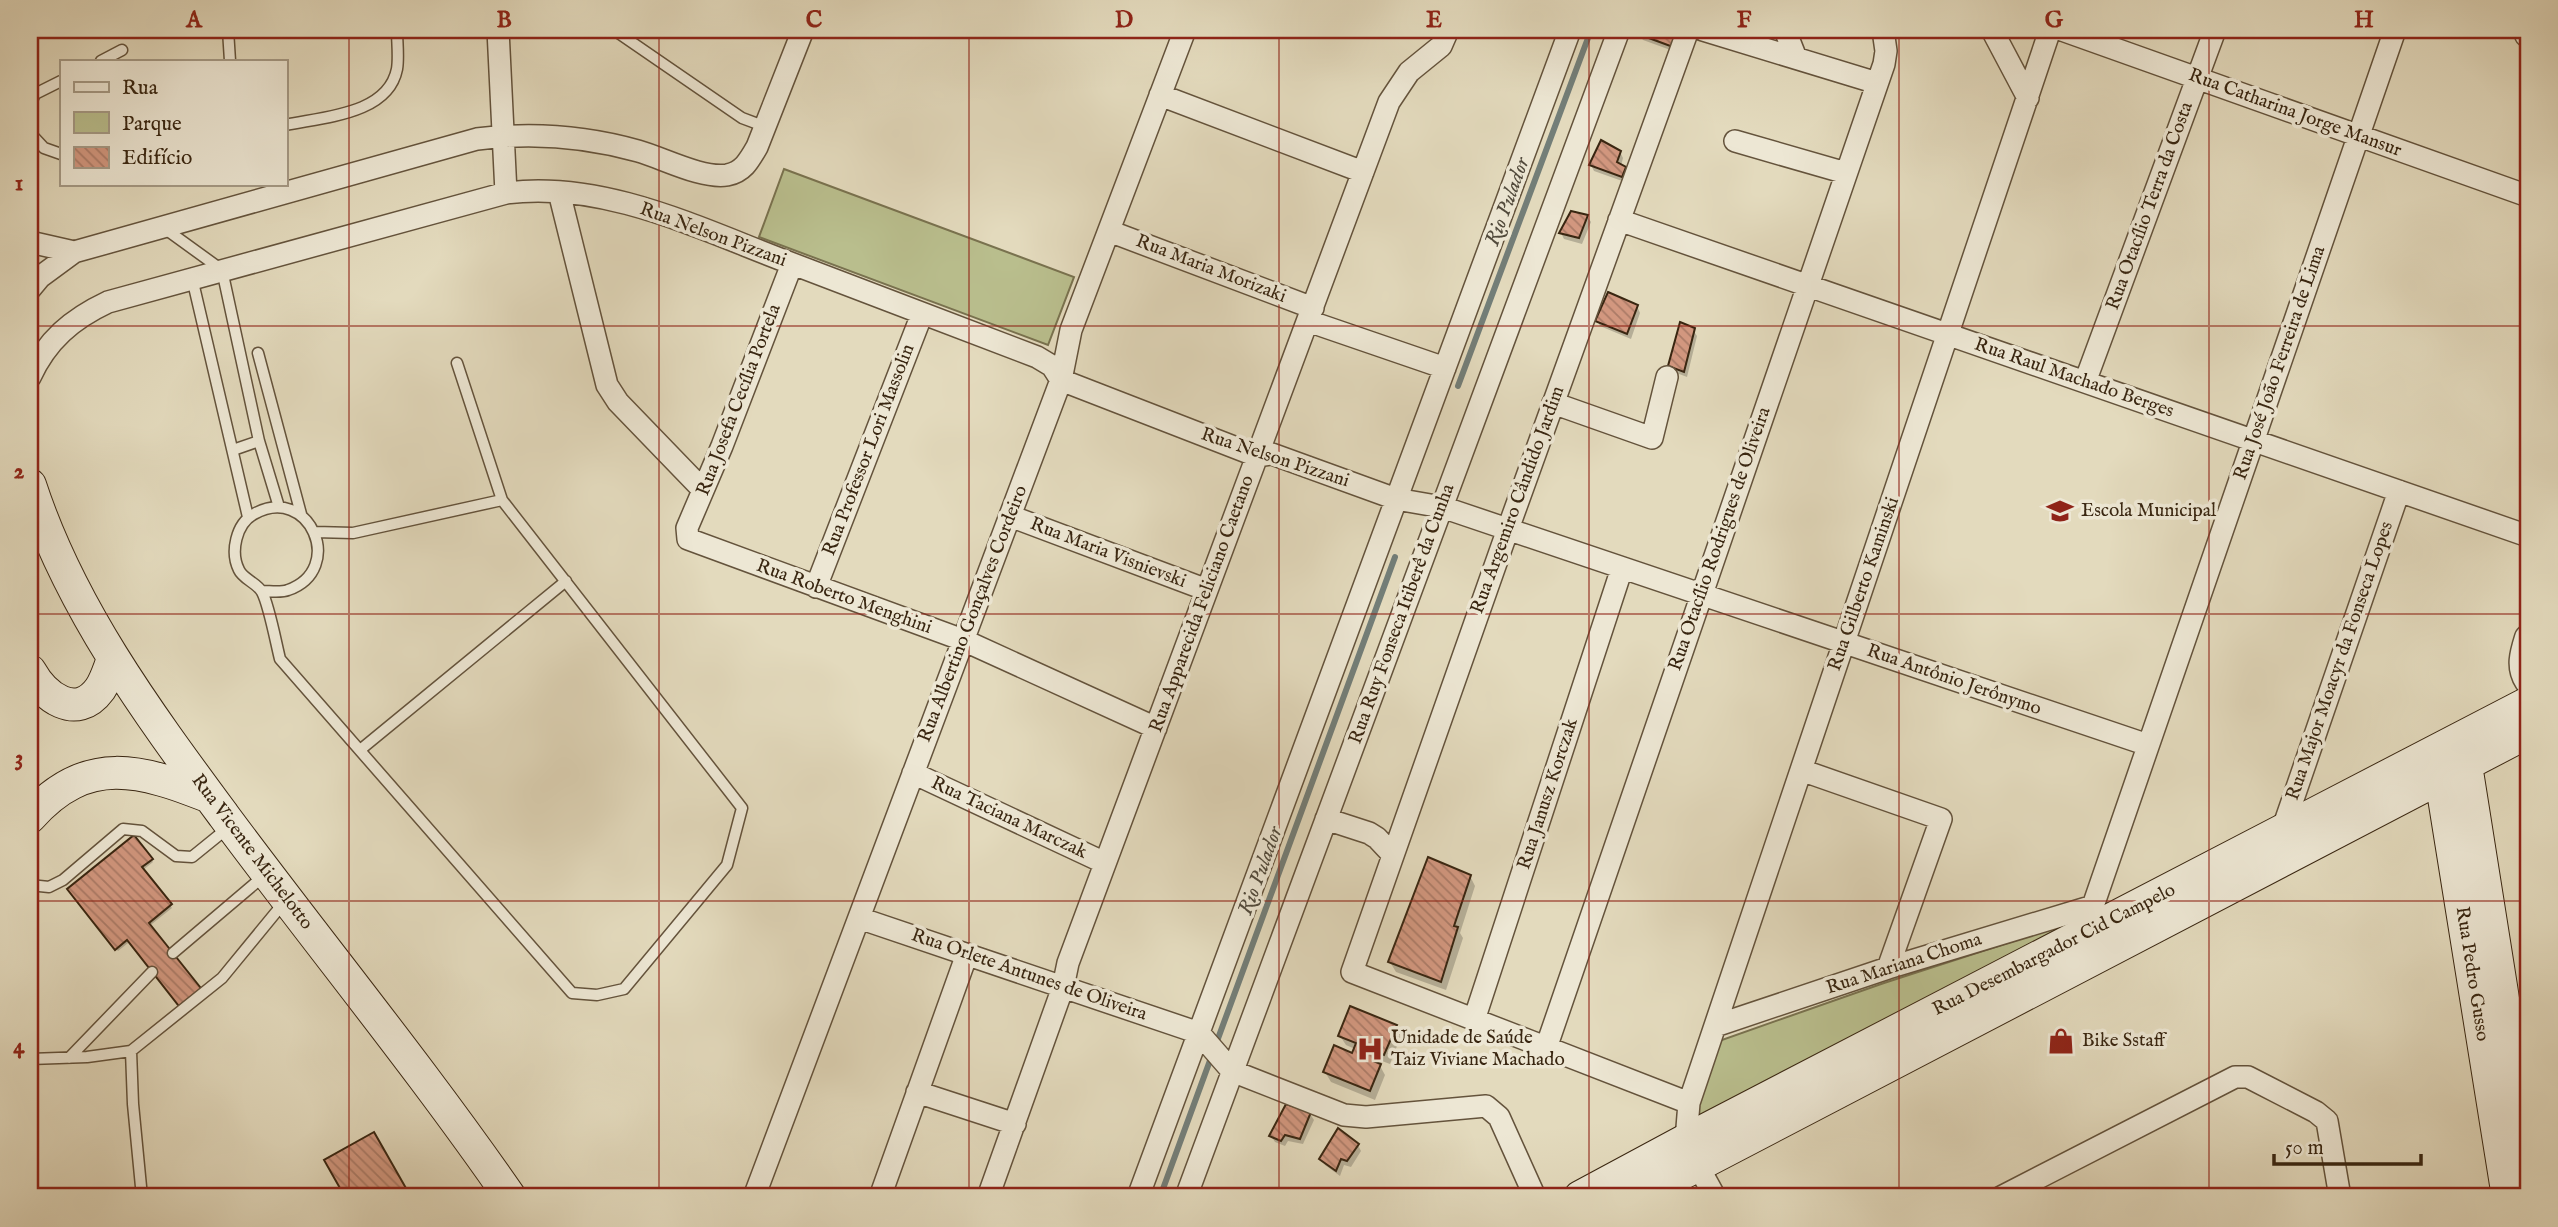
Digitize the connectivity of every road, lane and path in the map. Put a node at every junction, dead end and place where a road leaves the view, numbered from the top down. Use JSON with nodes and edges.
{"nodes":[{"id":1,"x":228,"y":30,"type":"edge"},
{"id":2,"x":397,"y":30,"type":"edge"},
{"id":3,"x":498,"y":30,"type":"edge"},
{"id":4,"x":614,"y":30,"type":"edge"},
{"id":5,"x":803,"y":30,"type":"edge"},
{"id":6,"x":1185,"y":30,"type":"edge"},
{"id":7,"x":1448,"y":30,"type":"edge"},
{"id":8,"x":1570,"y":30,"type":"edge"},
{"id":9,"x":1619,"y":30,"type":"edge"},
{"id":10,"x":1688,"y":30,"type":"edge"},
{"id":11,"x":1703,"y":30,"type":"edge"},
{"id":12,"x":1785,"y":30,"type":"edge"},
{"id":13,"x":1883,"y":30,"type":"edge"},
{"id":14,"x":1992,"y":30,"type":"edge"},
{"id":15,"x":2050,"y":30,"type":"edge"},
{"id":16,"x":2062,"y":30,"type":"edge"},
{"id":17,"x":2215,"y":30,"type":"edge"},
{"id":18,"x":2395,"y":30,"type":"edge"},
{"id":19,"x":122,"y":50,"type":"dead end"},
{"id":20,"x":1796,"y":58,"type":"junction"},
{"id":21,"x":103,"y":60,"type":"edge"},
{"id":22,"x":230,"y":60,"type":"edge"},
{"id":23,"x":2197,"y":78,"type":"junction"},
{"id":24,"x":60,"y":82,"type":"edge"},
{"id":25,"x":1877,"y":83,"type":"junction"},
{"id":26,"x":1160,"y":95,"type":"junction"},
{"id":27,"x":2028,"y":98,"type":"junction"},
{"id":28,"x":30,"y":105,"type":"edge"},
{"id":29,"x":287,"y":125,"type":"edge"},
{"id":30,"x":766,"y":127,"type":"junction"},
{"id":31,"x":30,"y":133,"type":"edge"},
{"id":32,"x":2358,"y":135,"type":"junction"},
{"id":33,"x":502,"y":136,"type":"junction"},
{"id":34,"x":1735,"y":141,"type":"dead end"},
{"id":35,"x":60,"y":154,"type":"edge"},
{"id":36,"x":1363,"y":172,"type":"junction"},
{"id":37,"x":1846,"y":173,"type":"junction"},
{"id":38,"x":559,"y":192,"type":"junction"},
{"id":39,"x":506,"y":193,"type":"junction"},
{"id":40,"x":2528,"y":195,"type":"edge"},
{"id":41,"x":1619,"y":220,"type":"junction"},
{"id":42,"x":161,"y":226,"type":"junction"},
{"id":43,"x":1109,"y":231,"type":"junction"},
{"id":44,"x":30,"y":242,"type":"edge"},
{"id":45,"x":74,"y":252,"type":"junction"},
{"id":46,"x":792,"y":264,"type":"junction"},
{"id":47,"x":222,"y":270,"type":"junction"},
{"id":48,"x":192,"y":278,"type":"junction"},
{"id":49,"x":1808,"y":286,"type":"junction"},
{"id":50,"x":30,"y":289,"type":"edge"},
{"id":51,"x":922,"y":314,"type":"junction"},
{"id":52,"x":1310,"y":315,"type":"junction"},
{"id":53,"x":1948,"y":334,"type":"junction"},
{"id":54,"x":258,"y":353,"type":"dead end"},
{"id":55,"x":457,"y":363,"type":"dead end"},
{"id":56,"x":1445,"y":368,"type":"junction"},
{"id":57,"x":30,"y":377,"type":"edge"},
{"id":58,"x":1667,"y":377,"type":"dead end"},
{"id":59,"x":1061,"y":380,"type":"junction"},
{"id":60,"x":2085,"y":382,"type":"junction"},
{"id":61,"x":1553,"y":403,"type":"junction"},
{"id":62,"x":259,"y":441,"type":"junction"},
{"id":63,"x":2253,"y":441,"type":"junction"},
{"id":64,"x":233,"y":450,"type":"junction"},
{"id":65,"x":1257,"y":456,"type":"junction"},
{"id":66,"x":30,"y":485,"type":"edge"},
{"id":67,"x":703,"y":491,"type":"junction"},
{"id":68,"x":2399,"y":491,"type":"junction"},
{"id":69,"x":1396,"y":499,"type":"junction"},
{"id":70,"x":502,"y":500,"type":"junction"},
{"id":71,"x":279,"y":507,"type":"junction"},
{"id":72,"x":1442,"y":507,"type":"junction"},
{"id":73,"x":301,"y":514,"type":"junction"},
{"id":74,"x":1010,"y":516,"type":"junction"},
{"id":75,"x":248,"y":517,"type":"junction"},
{"id":76,"x":1508,"y":529,"type":"junction"},
{"id":77,"x":316,"y":532,"type":"junction"},
{"id":78,"x":686,"y":536,"type":"joint"},
{"id":79,"x":2528,"y":536,"type":"edge"},
{"id":80,"x":1622,"y":568,"type":"junction"},
{"id":81,"x":566,"y":581,"type":"junction"},
{"id":82,"x":816,"y":587,"type":"junction"},
{"id":83,"x":1207,"y":590,"type":"junction"},
{"id":84,"x":262,"y":591,"type":"junction"},
{"id":85,"x":1702,"y":594,"type":"junction"},
{"id":86,"x":2528,"y":639,"type":"edge"},
{"id":87,"x":963,"y":640,"type":"junction"},
{"id":88,"x":1844,"y":643,"type":"junction"},
{"id":89,"x":113,"y":659,"type":"junction"},
{"id":90,"x":30,"y":671,"type":"edge"},
{"id":91,"x":2528,"y":681,"type":"edge"},
{"id":92,"x":2528,"y":703,"type":"edge"},
{"id":93,"x":1156,"y":728,"type":"junction"},
{"id":94,"x":2528,"y":732,"type":"edge"},
{"id":95,"x":2148,"y":745,"type":"junction"},
{"id":96,"x":360,"y":750,"type":"junction"},
{"id":97,"x":2451,"y":758,"type":"junction"},
{"id":98,"x":1801,"y":770,"type":"junction"},
{"id":99,"x":913,"y":773,"type":"junction"},
{"id":100,"x":211,"y":797,"type":"junction"},
{"id":101,"x":30,"y":817,"type":"edge"},
{"id":102,"x":1326,"y":819,"type":"junction"},
{"id":103,"x":231,"y":825,"type":"junction"},
{"id":104,"x":2282,"y":831,"type":"junction"},
{"id":105,"x":1393,"y":855,"type":"junction"},
{"id":106,"x":1105,"y":863,"type":"junction"},
{"id":107,"x":267,"y":873,"type":"junction"},
{"id":108,"x":30,"y":885,"type":"edge"},
{"id":109,"x":287,"y":900,"type":"junction"},
{"id":110,"x":2093,"y":906,"type":"junction"},
{"id":111,"x":859,"y":918,"type":"junction"},
{"id":112,"x":2083,"y":936,"type":"junction"},
{"id":113,"x":173,"y":953,"type":"dead end"},
{"id":114,"x":967,"y":954,"type":"junction"},
{"id":115,"x":1888,"y":968,"type":"junction"},
{"id":116,"x":152,"y":972,"type":"dead end"},
{"id":117,"x":1063,"y":987,"type":"junction"},
{"id":118,"x":1474,"y":1020,"type":"junction"},
{"id":119,"x":1715,"y":1026,"type":"junction"},
{"id":120,"x":1199,"y":1033,"type":"junction"},
{"id":121,"x":1546,"y":1048,"type":"junction"},
{"id":122,"x":131,"y":1051,"type":"junction"},
{"id":123,"x":69,"y":1058,"type":"junction"},
{"id":124,"x":30,"y":1059,"type":"edge"},
{"id":125,"x":1232,"y":1071,"type":"junction"},
{"id":126,"x":917,"y":1092,"type":"junction"},
{"id":127,"x":1689,"y":1103,"type":"junction"},
{"id":128,"x":1015,"y":1124,"type":"junction"},
{"id":129,"x":1692,"y":1153,"type":"junction"},
{"id":130,"x":2528,"y":1157,"type":"edge"},
{"id":131,"x":2514,"y":1188,"type":"edge"},
{"id":132,"x":142,"y":1197,"type":"edge"},
{"id":133,"x":510,"y":1197,"type":"edge"},
{"id":134,"x":754,"y":1197,"type":"edge"},
{"id":135,"x":880,"y":1197,"type":"edge"},
{"id":136,"x":988,"y":1197,"type":"edge"},
{"id":137,"x":1138,"y":1197,"type":"edge"},
{"id":138,"x":1186,"y":1197,"type":"edge"},
{"id":139,"x":1535,"y":1197,"type":"edge"},
{"id":140,"x":1580,"y":1197,"type":"edge"},
{"id":141,"x":1637,"y":1197,"type":"edge"},
{"id":142,"x":1715,"y":1197,"type":"edge"},
{"id":143,"x":2001,"y":1197,"type":"edge"},
{"id":144,"x":2340,"y":1197,"type":"edge"}],
"edges":[{"from":1,"to":22,"type":"lane"},
{"from":2,"to":29,"type":"lane"},
{"from":3,"to":33,"type":"street"},
{"from":4,"to":30,"type":"lane"},
{"from":5,"to":30,"type":"street"},
{"from":6,"to":26,"type":"street","name":"Rua Albertino Gonçalves Cordeiro"},
{"from":7,"to":36,"type":"street","name":"Rua Apparecida Feliciano Caetano"},
{"from":8,"to":56,"type":"street"},
{"from":9,"to":72,"type":"street","name":"Rua Ruy Fonseca Itiberê da Cunha"},
{"from":10,"to":41,"type":"street","name":"Rua Argemiro Cândido Jardim"},
{"from":11,"to":20,"type":"street"},
{"from":12,"to":20,"type":"street"},
{"from":13,"to":25,"type":"street","name":"Rua Otacílio Rodrigues de Oliveira"},
{"from":14,"to":27,"type":"street"},
{"from":15,"to":27,"type":"street","name":"Rua Gilberto Kaminski"},
{"from":16,"to":23,"type":"street","name":"Rua Catharina Jorge Mansur"},
{"from":17,"to":23,"type":"street","name":"Rua Otacílio Terra da Costa"},
{"from":18,"to":32,"type":"street","name":"Rua José João Ferreira de Lima"},
{"from":19,"to":21,"type":"lane"},
{"from":20,"to":25,"type":"street"},
{"from":23,"to":32,"type":"street","name":"Rua Catharina Jorge Mansur"},
{"from":23,"to":60,"type":"street","name":"Rua Otacílio Terra da Costa"},
{"from":24,"to":28,"type":"lane"},
{"from":25,"to":37,"type":"street","name":"Rua Otacílio Rodrigues de Oliveira"},
{"from":26,"to":36,"type":"street"},
{"from":26,"to":43,"type":"street","name":"Rua Albertino Gonçalves Cordeiro"},
{"from":27,"to":53,"type":"street","name":"Rua Gilberto Kaminski"},
{"from":30,"to":33,"type":"street"},
{"from":31,"to":35,"type":"lane"},
{"from":32,"to":40,"type":"street","name":"Rua Catharina Jorge Mansur"},
{"from":32,"to":63,"type":"street","name":"Rua José João Ferreira de Lima"},
{"from":33,"to":39,"type":"street"},
{"from":33,"to":42,"type":"street"},
{"from":34,"to":37,"type":"street"},
{"from":36,"to":52,"type":"street","name":"Rua Apparecida Feliciano Caetano"},
{"from":37,"to":49,"type":"street","name":"Rua Otacílio Rodrigues de Oliveira"},
{"from":38,"to":39,"type":"street","name":"Rua Nelson Pizzani"},
{"from":38,"to":46,"type":"street","name":"Rua Nelson Pizzani"},
{"from":38,"to":67,"type":"street"},
{"from":39,"to":47,"type":"street","name":"Rua Nelson Pizzani"},
{"from":41,"to":49,"type":"street","name":"Rua Raul Machado Berges"},
{"from":41,"to":61,"type":"street","name":"Rua Argemiro Cândido Jardim"},
{"from":42,"to":45,"type":"street"},
{"from":42,"to":47,"type":"lane"},
{"from":43,"to":52,"type":"street","name":"Rua Maria Morizaki"},
{"from":43,"to":59,"type":"street","name":"Rua Albertino Gonçalves Cordeiro"},
{"from":44,"to":45,"type":"street"},
{"from":45,"to":50,"type":"street"},
{"from":46,"to":51,"type":"street","name":"Rua Nelson Pizzani"},
{"from":46,"to":67,"type":"street","name":"Rua Josefa Cecília Portela"},
{"from":47,"to":48,"type":"street","name":"Rua Nelson Pizzani"},
{"from":47,"to":62,"type":"lane"},
{"from":48,"to":57,"type":"street","name":"Rua Nelson Pizzani"},
{"from":48,"to":64,"type":"lane"},
{"from":49,"to":53,"type":"street","name":"Rua Raul Machado Berges"},
{"from":49,"to":85,"type":"street","name":"Rua Otacílio Rodrigues de Oliveira"},
{"from":51,"to":59,"type":"street","name":"Rua Nelson Pizzani"},
{"from":51,"to":82,"type":"street","name":"Rua Professor Lori Massolin"},
{"from":52,"to":56,"type":"street","name":"Rua Maria Morizaki"},
{"from":52,"to":65,"type":"street","name":"Rua Apparecida Feliciano Caetano"},
{"from":53,"to":60,"type":"street","name":"Rua Raul Machado Berges"},
{"from":53,"to":88,"type":"street","name":"Rua Gilberto Kaminski"},
{"from":54,"to":73,"type":"lane"},
{"from":55,"to":70,"type":"lane"},
{"from":56,"to":69,"type":"street"},
{"from":58,"to":61,"type":"street"},
{"from":59,"to":65,"type":"street","name":"Rua Nelson Pizzani"},
{"from":59,"to":74,"type":"street","name":"Rua Albertino Gonçalves Cordeiro"},
{"from":60,"to":63,"type":"street","name":"Rua Raul Machado Berges"},
{"from":61,"to":76,"type":"street","name":"Rua Argemiro Cândido Jardim"},
{"from":62,"to":64,"type":"lane"},
{"from":62,"to":71,"type":"lane"},
{"from":63,"to":68,"type":"street","name":"Rua Raul Machado Berges"},
{"from":63,"to":95,"type":"street","name":"Rua José João Ferreira de Lima"},
{"from":64,"to":75,"type":"lane"},
{"from":65,"to":69,"type":"street","name":"Rua Nelson Pizzani"},
{"from":65,"to":83,"type":"street","name":"Rua Apparecida Feliciano Caetano"},
{"from":66,"to":89,"type":"main road","name":"Rua Vicente Michelotto"},
{"from":67,"to":78,"type":"street","name":"Rua Josefa Cecília Portela"},
{"from":68,"to":79,"type":"street","name":"Rua Raul Machado Berges"},
{"from":68,"to":104,"type":"street","name":"Rua Major Moacyr da Fonseca Lopes"},
{"from":69,"to":72,"type":"street","name":"Rua Nelson Pizzani"},
{"from":69,"to":120,"type":"street"},
{"from":70,"to":77,"type":"lane"},
{"from":70,"to":81,"type":"lane"},
{"from":71,"to":73,"type":"lane"},
{"from":71,"to":75,"type":"lane"},
{"from":72,"to":76,"type":"street","name":"Rua Antônio Jerônymo"},
{"from":72,"to":102,"type":"street","name":"Rua Ruy Fonseca Itiberê da Cunha"},
{"from":73,"to":77,"type":"lane"},
{"from":74,"to":83,"type":"street","name":"Rua Maria Visnievski"},
{"from":74,"to":87,"type":"street","name":"Rua Albertino Gonçalves Cordeiro"},
{"from":75,"to":84,"type":"lane"},
{"from":76,"to":80,"type":"street","name":"Rua Antônio Jerônymo"},
{"from":76,"to":105,"type":"street","name":"Rua Argemiro Cândido Jardim"},
{"from":77,"to":84,"type":"lane"},
{"from":78,"to":82,"type":"street","name":"Rua Roberto Menghini"},
{"from":80,"to":85,"type":"street","name":"Rua Antônio Jerônymo"},
{"from":80,"to":118,"type":"street","name":"Rua Janusz Korczak"},
{"from":81,"to":96,"type":"lane"},
{"from":81,"to":96,"type":"lane"},
{"from":82,"to":87,"type":"street","name":"Rua Roberto Menghini"},
{"from":83,"to":93,"type":"street","name":"Rua Apparecida Feliciano Caetano"},
{"from":84,"to":96,"type":"lane"},
{"from":85,"to":88,"type":"street","name":"Rua Antônio Jerônymo"},
{"from":85,"to":121,"type":"street","name":"Rua Otacílio Rodrigues de Oliveira"},
{"from":86,"to":91,"type":"street"},
{"from":87,"to":93,"type":"street","name":"Rua Roberto Menghini"},
{"from":87,"to":99,"type":"street","name":"Rua Albertino Gonçalves Cordeiro"},
{"from":88,"to":95,"type":"street","name":"Rua Antônio Jerônymo"},
{"from":88,"to":98,"type":"street","name":"Rua Gilberto Kaminski"},
{"from":89,"to":90,"type":"main road"},
{"from":89,"to":100,"type":"main road","name":"Rua Vicente Michelotto"},
{"from":92,"to":97,"type":"main road","name":"Rua Desembargador Cid Campelo"},
{"from":93,"to":106,"type":"street","name":"Rua Apparecida Feliciano Caetano"},
{"from":94,"to":97,"type":"main road","name":"Rua Desembargador Cid Campelo"},
{"from":95,"to":110,"type":"street","name":"Rua José João Ferreira de Lima"},
{"from":97,"to":104,"type":"main road","name":"Rua Desembargador Cid Campelo"},
{"from":97,"to":129,"type":"main road","name":"Rua Desembargador Cid Campelo"},
{"from":97,"to":130,"type":"main road","name":"Rua Pedro Gusso"},
{"from":97,"to":131,"type":"main road","name":"Rua Pedro Gusso"},
{"from":98,"to":115,"type":"street"},
{"from":98,"to":119,"type":"street","name":"Rua Gilberto Kaminski"},
{"from":99,"to":106,"type":"street","name":"Rua Taciana Marczak"},
{"from":99,"to":111,"type":"street","name":"Rua Albertino Gonçalves Cordeiro"},
{"from":100,"to":101,"type":"main road"},
{"from":100,"to":103,"type":"main road","name":"Rua Vicente Michelotto"},
{"from":102,"to":105,"type":"street"},
{"from":102,"to":125,"type":"street","name":"Rua Ruy Fonseca Itiberê da Cunha"},
{"from":103,"to":107,"type":"main road","name":"Rua Vicente Michelotto"},
{"from":103,"to":108,"type":"lane"},
{"from":104,"to":112,"type":"main road","name":"Rua Desembargador Cid Campelo"},
{"from":105,"to":118,"type":"street","name":"Rua Argemiro Cândido Jardim"},
{"from":106,"to":117,"type":"street","name":"Rua Apparecida Feliciano Caetano"},
{"from":107,"to":109,"type":"main road","name":"Rua Vicente Michelotto"},
{"from":107,"to":113,"type":"lane"},
{"from":109,"to":122,"type":"lane"},
{"from":109,"to":133,"type":"main road","name":"Rua Vicente Michelotto"},
{"from":110,"to":112,"type":"street","name":"Rua José João Ferreira de Lima"},
{"from":110,"to":115,"type":"street","name":"Rua Mariana Choma"},
{"from":111,"to":114,"type":"street","name":"Rua Orlete Antunes de Oliveira"},
{"from":111,"to":134,"type":"street","name":"Rua Albertino Gonçalves Cordeiro"},
{"from":112,"to":129,"type":"main road","name":"Rua Desembargador Cid Campelo"},
{"from":114,"to":117,"type":"street","name":"Rua Orlete Antunes de Oliveira"},
{"from":114,"to":126,"type":"street"},
{"from":115,"to":119,"type":"street","name":"Rua Mariana Choma"},
{"from":116,"to":123,"type":"lane"},
{"from":117,"to":120,"type":"street","name":"Rua Orlete Antunes de Oliveira"},
{"from":117,"to":128,"type":"street","name":"Rua Apparecida Feliciano Caetano"},
{"from":118,"to":121,"type":"street"},
{"from":119,"to":127,"type":"street","name":"Rua Gilberto Kaminski"},
{"from":120,"to":125,"type":"street"},
{"from":120,"to":137,"type":"street"},
{"from":121,"to":127,"type":"street"},
{"from":122,"to":123,"type":"lane"},
{"from":122,"to":132,"type":"lane"},
{"from":123,"to":124,"type":"lane"},
{"from":125,"to":138,"type":"street","name":"Rua Ruy Fonseca Itiberê da Cunha"},
{"from":125,"to":139,"type":"street"},
{"from":126,"to":128,"type":"street"},
{"from":126,"to":135,"type":"street"},
{"from":127,"to":129,"type":"street","name":"Rua Gilberto Kaminski"},
{"from":128,"to":136,"type":"street","name":"Rua Apparecida Feliciano Caetano"},
{"from":129,"to":140,"type":"main road","name":"Rua Desembargador Cid Campelo"},
{"from":129,"to":141,"type":"main road","name":"Rua Desembargador Cid Campelo"},
{"from":129,"to":142,"type":"street"},
{"from":143,"to":144,"type":"street"}]}
